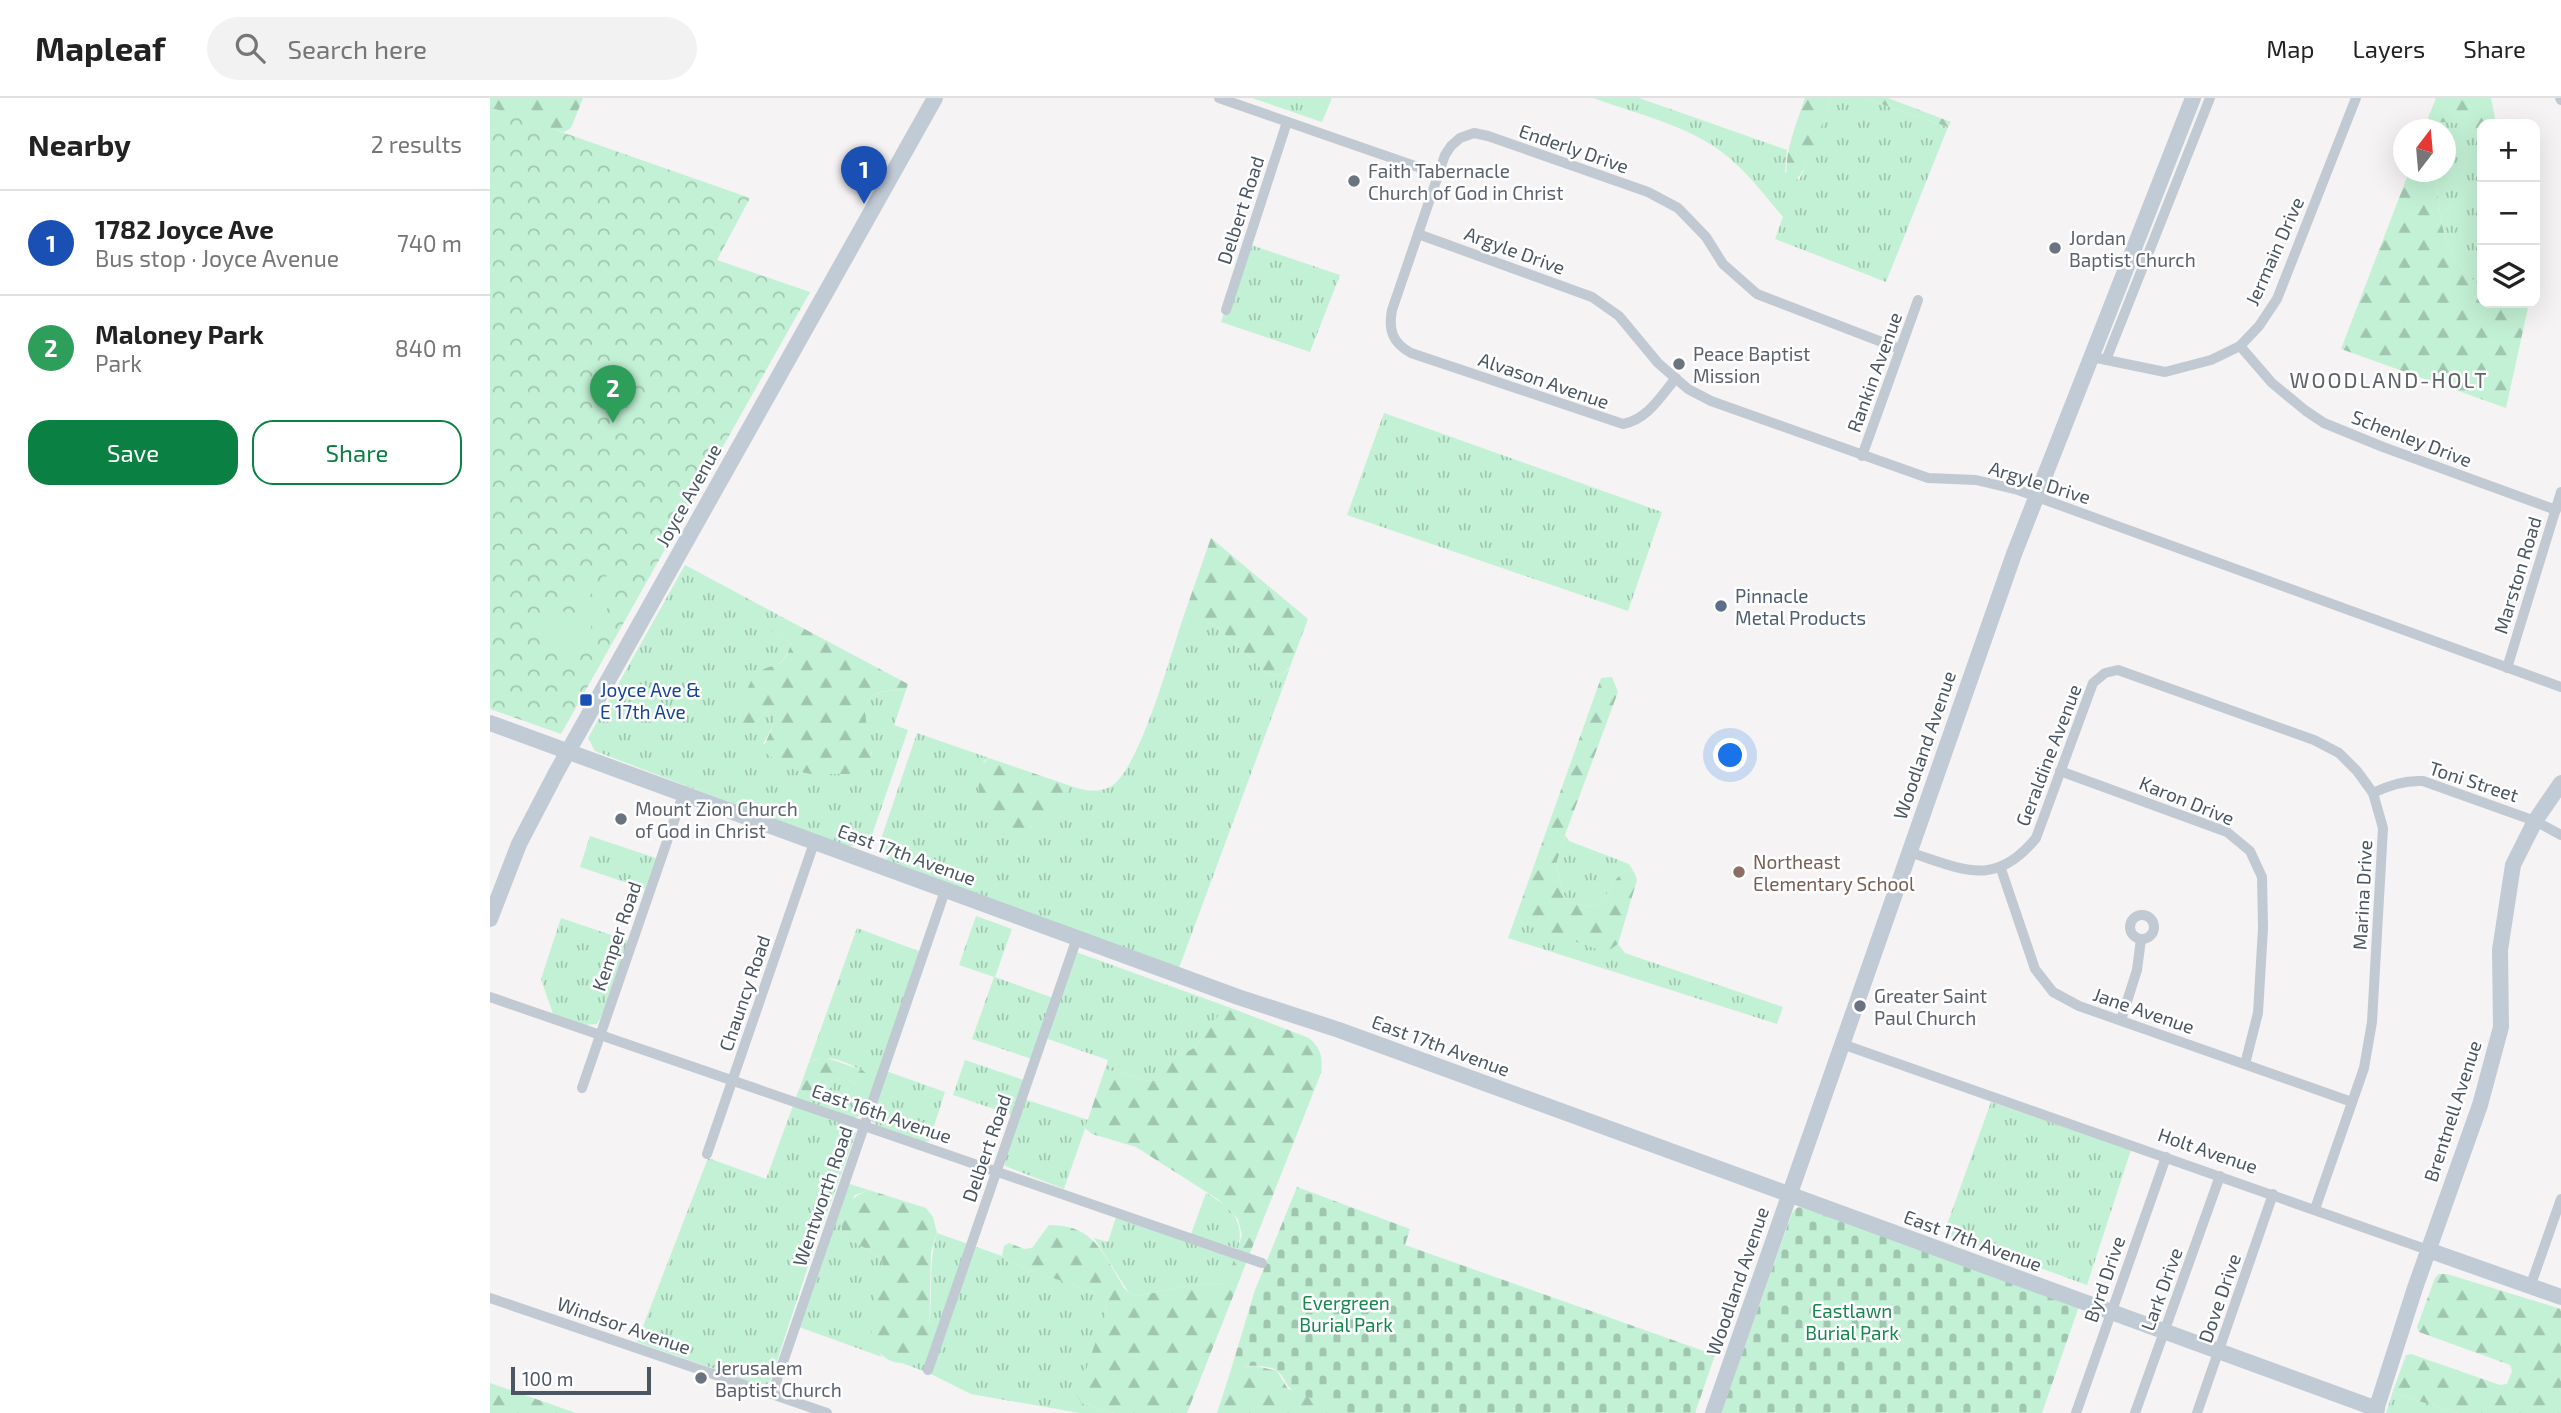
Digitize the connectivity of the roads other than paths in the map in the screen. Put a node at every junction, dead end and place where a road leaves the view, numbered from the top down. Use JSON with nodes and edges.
{"nodes":[{"id":1,"x":935,"y":98,"type":"edge"},
{"id":2,"x":1219,"y":98,"type":"edge"},
{"id":3,"x":2193,"y":98,"type":"edge"},
{"id":4,"x":2210,"y":98,"type":"edge"},
{"id":5,"x":2356,"y":98,"type":"edge"},
{"id":6,"x":1287,"y":122,"type":"junction"},
{"id":7,"x":1438,"y":174,"type":"junction"},
{"id":8,"x":1418,"y":234,"type":"junction"},
{"id":9,"x":1918,"y":300,"type":"dead end"},
{"id":10,"x":1226,"y":310,"type":"dead end"},
{"id":11,"x":2239,"y":346,"type":"junction"},
{"id":12,"x":1900,"y":349,"type":"junction"},
{"id":13,"x":2099,"y":358,"type":"junction"},
{"id":14,"x":1676,"y":378,"type":"junction"},
{"id":15,"x":1862,"y":456,"type":"junction"},
{"id":16,"x":2561,"y":492,"type":"edge"},
{"id":17,"x":2037,"y":497,"type":"junction"},
{"id":18,"x":2556,"y":510,"type":"junction"},
{"id":19,"x":2507,"y":668,"type":"junction"},
{"id":20,"x":2105,"y":673,"type":"joint"},
{"id":21,"x":2561,"y":687,"type":"edge"},
{"id":22,"x":490,"y":723,"type":"edge"},
{"id":23,"x":568,"y":752,"type":"junction"},
{"id":24,"x":2060,"y":771,"type":"junction"},
{"id":25,"x":2561,"y":783,"type":"edge"},
{"id":26,"x":2373,"y":793,"type":"junction"},
{"id":27,"x":683,"y":795,"type":"junction"},
{"id":28,"x":2535,"y":821,"type":"junction"},
{"id":29,"x":2561,"y":835,"type":"edge"},
{"id":30,"x":814,"y":843,"type":"junction"},
{"id":31,"x":1909,"y":852,"type":"junction"},
{"id":32,"x":2001,"y":869,"type":"junction"},
{"id":33,"x":945,"y":891,"type":"junction"},
{"id":34,"x":490,"y":919,"type":"edge"},
{"id":35,"x":1077,"y":938,"type":"junction"},
{"id":36,"x":2141,"y":939,"type":"dead end"},
{"id":37,"x":490,"y":997,"type":"edge"},
{"id":38,"x":2121,"y":1020,"type":"junction"},
{"id":39,"x":600,"y":1035,"type":"junction"},
{"id":40,"x":1842,"y":1044,"type":"junction"},
{"id":41,"x":2245,"y":1065,"type":"junction"},
{"id":42,"x":732,"y":1080,"type":"junction"},
{"id":43,"x":582,"y":1088,"type":"dead end"},
{"id":44,"x":2352,"y":1102,"type":"junction"},
{"id":45,"x":864,"y":1126,"type":"junction"},
{"id":46,"x":707,"y":1154,"type":"dead end"},
{"id":47,"x":2166,"y":1157,"type":"junction"},
{"id":48,"x":997,"y":1171,"type":"junction"},
{"id":49,"x":2220,"y":1176,"type":"junction"},
{"id":50,"x":2273,"y":1194,"type":"junction"},
{"id":51,"x":1790,"y":1195,"type":"junction"},
{"id":52,"x":2561,"y":1199,"type":"edge"},
{"id":53,"x":2315,"y":1209,"type":"junction"},
{"id":54,"x":2428,"y":1250,"type":"junction"},
{"id":55,"x":1262,"y":1263,"type":"dead end"},
{"id":56,"x":2530,"y":1287,"type":"junction"},
{"id":57,"x":2561,"y":1297,"type":"edge"},
{"id":58,"x":490,"y":1298,"type":"edge"},
{"id":59,"x":2111,"y":1312,"type":"junction"},
{"id":60,"x":2164,"y":1331,"type":"junction"},
{"id":61,"x":2220,"y":1350,"type":"junction"},
{"id":62,"x":928,"y":1370,"type":"dead end"},
{"id":63,"x":772,"y":1394,"type":"junction"},
{"id":64,"x":2376,"y":1411,"type":"edge"},
{"id":65,"x":827,"y":1413,"type":"edge"},
{"id":66,"x":1713,"y":1413,"type":"edge"},
{"id":67,"x":2076,"y":1413,"type":"edge"},
{"id":68,"x":2135,"y":1413,"type":"edge"},
{"id":69,"x":2197,"y":1413,"type":"edge"}],
"edges":[{"from":1,"to":23,"type":"street","name":"Joyce Avenue"},
{"from":2,"to":6,"type":"street"},
{"from":3,"to":13,"type":"street","name":"Woodland Avenue"},
{"from":4,"to":13,"type":"street"},
{"from":5,"to":11,"type":"street","name":"Jermain Drive"},
{"from":6,"to":7,"type":"street"},
{"from":6,"to":10,"type":"street","name":"Delbert Road"},
{"from":7,"to":8,"type":"street"},
{"from":7,"to":12,"type":"street","name":"Enderly Drive"},
{"from":8,"to":14,"type":"street","name":"Argyle Drive"},
{"from":8,"to":14,"type":"street","name":"Alvason Avenue"},
{"from":9,"to":12,"type":"street","name":"Rankin Avenue"},
{"from":11,"to":13,"type":"street","name":"Jermain Drive"},
{"from":11,"to":18,"type":"street","name":"Schenley Drive"},
{"from":12,"to":15,"type":"street","name":"Rankin Avenue"},
{"from":13,"to":17,"type":"street","name":"Woodland Avenue"},
{"from":14,"to":15,"type":"street","name":"Argyle Drive"},
{"from":15,"to":17,"type":"street","name":"Argyle Drive"},
{"from":16,"to":18,"type":"street","name":"Marston Road"},
{"from":17,"to":19,"type":"street","name":"Argyle Drive"},
{"from":17,"to":31,"type":"street","name":"Woodland Avenue"},
{"from":18,"to":19,"type":"street","name":"Marston Road"},
{"from":19,"to":21,"type":"street","name":"Argyle Drive"},
{"from":20,"to":24,"type":"street","name":"Geraldine Avenue"},
{"from":20,"to":26,"type":"street","name":"Marina Drive"},
{"from":22,"to":23,"type":"street","name":"East 17th Avenue"},
{"from":23,"to":27,"type":"street","name":"East 17th Avenue"},
{"from":23,"to":34,"type":"street","name":"Joyce Avenue"},
{"from":24,"to":32,"type":"street","name":"Geraldine Avenue"},
{"from":24,"to":41,"type":"street","name":"Karon Drive"},
{"from":25,"to":28,"type":"street","name":"Brentnell Avenue"},
{"from":26,"to":28,"type":"street","name":"Toni Street"},
{"from":26,"to":44,"type":"street","name":"Marina Drive"},
{"from":27,"to":30,"type":"street","name":"East 17th Avenue"},
{"from":27,"to":39,"type":"street","name":"Kemper Road"},
{"from":28,"to":29,"type":"street","name":"Toni Street"},
{"from":28,"to":54,"type":"street","name":"Brentnell Avenue"},
{"from":30,"to":33,"type":"street","name":"East 17th Avenue"},
{"from":30,"to":42,"type":"street","name":"Chauncy Road"},
{"from":31,"to":32,"type":"street"},
{"from":31,"to":40,"type":"street","name":"Woodland Avenue"},
{"from":32,"to":38,"type":"street","name":"Jane Avenue"},
{"from":33,"to":35,"type":"street","name":"East 17th Avenue"},
{"from":33,"to":45,"type":"street","name":"Wentworth Road"},
{"from":35,"to":48,"type":"street","name":"Delbert Road"},
{"from":35,"to":51,"type":"street","name":"East 17th Avenue"},
{"from":36,"to":38,"type":"street"},
{"from":37,"to":39,"type":"street","name":"East 16th Avenue"},
{"from":38,"to":41,"type":"street","name":"Jane Avenue"},
{"from":39,"to":42,"type":"street","name":"East 16th Avenue"},
{"from":39,"to":43,"type":"street","name":"Kemper Road"},
{"from":40,"to":47,"type":"street","name":"Holt Avenue"},
{"from":40,"to":51,"type":"street","name":"Woodland Avenue"},
{"from":41,"to":44,"type":"street","name":"Jane Avenue"},
{"from":42,"to":45,"type":"street","name":"East 16th Avenue"},
{"from":42,"to":46,"type":"street","name":"Chauncy Road"},
{"from":44,"to":53,"type":"street","name":"Marina Drive"},
{"from":45,"to":48,"type":"street","name":"East 16th Avenue"},
{"from":45,"to":63,"type":"street","name":"Wentworth Road"},
{"from":47,"to":49,"type":"street","name":"Holt Avenue"},
{"from":47,"to":59,"type":"street","name":"Byrd Drive"},
{"from":48,"to":55,"type":"street","name":"East 16th Avenue"},
{"from":48,"to":62,"type":"street","name":"Delbert Road"},
{"from":49,"to":50,"type":"street","name":"Holt Avenue"},
{"from":49,"to":60,"type":"street","name":"Lark Drive"},
{"from":50,"to":53,"type":"street","name":"Holt Avenue"},
{"from":50,"to":61,"type":"street","name":"Dove Drive"},
{"from":51,"to":59,"type":"street","name":"East 17th Avenue"},
{"from":51,"to":66,"type":"street","name":"Woodland Avenue"},
{"from":52,"to":56,"type":"street"},
{"from":53,"to":54,"type":"street","name":"Holt Avenue"},
{"from":54,"to":56,"type":"street","name":"Holt Avenue"},
{"from":54,"to":64,"type":"street","name":"Brentnell Avenue"},
{"from":56,"to":57,"type":"street","name":"Holt Avenue"},
{"from":58,"to":63,"type":"street","name":"Windsor Avenue"},
{"from":59,"to":60,"type":"street","name":"East 17th Avenue"},
{"from":59,"to":67,"type":"street","name":"Byrd Drive"},
{"from":60,"to":61,"type":"street","name":"East 17th Avenue"},
{"from":60,"to":68,"type":"street","name":"Lark Drive"},
{"from":61,"to":64,"type":"street","name":"East 17th Avenue"},
{"from":61,"to":69,"type":"street","name":"Dove Drive"},
{"from":63,"to":65,"type":"street","name":"Windsor Avenue"}]}
